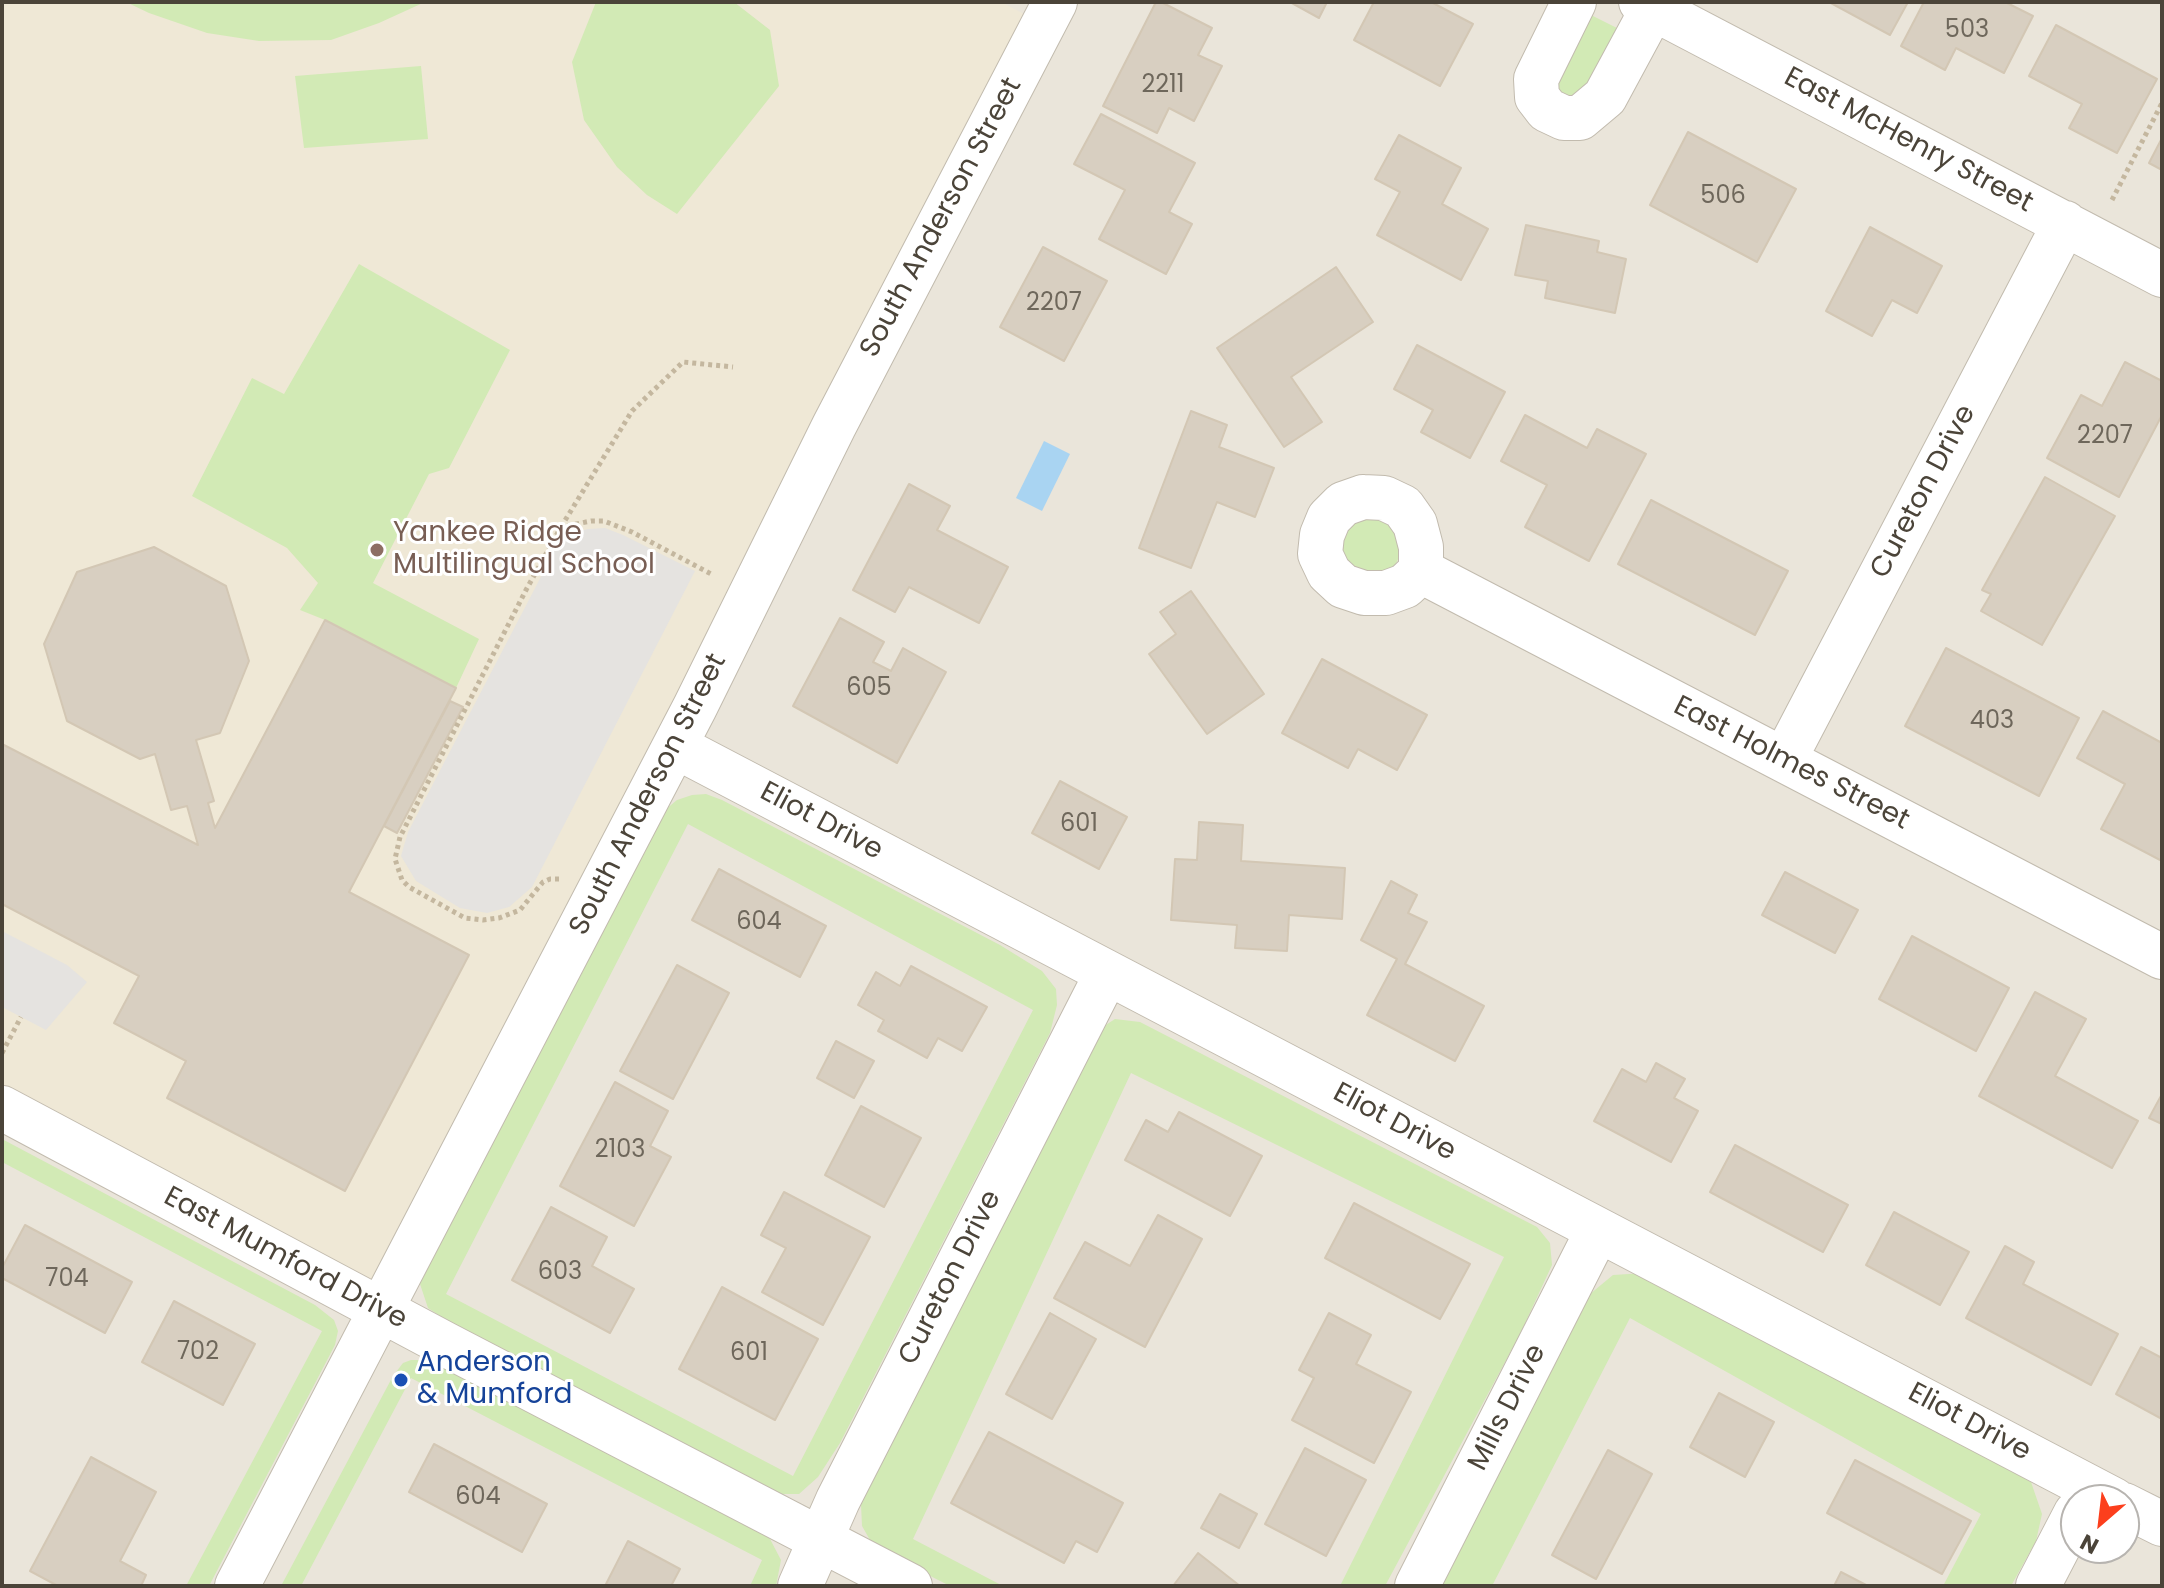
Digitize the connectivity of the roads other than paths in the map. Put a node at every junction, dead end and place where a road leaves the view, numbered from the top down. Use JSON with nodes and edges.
{"nodes":[{"id":1,"x":1055,"y":2,"type":"edge"},
{"id":2,"x":1574,"y":2,"type":"edge"},
{"id":3,"x":1647,"y":5,"type":"edge"},
{"id":4,"x":2065,"y":223,"type":"junction"},
{"id":5,"x":2162,"y":275,"type":"edge"},
{"id":6,"x":1421,"y":571,"type":"dead end"},
{"id":7,"x":675,"y":746,"type":"junction"},
{"id":8,"x":1784,"y":760,"type":"junction"},
{"id":9,"x":2162,"y":957,"type":"edge"},
{"id":10,"x":1107,"y":973,"type":"junction"},
{"id":11,"x":2,"y":1108,"type":"edge"},
{"id":12,"x":1598,"y":1230,"type":"junction"},
{"id":13,"x":381,"y":1310,"type":"junction"},
{"id":14,"x":2067,"y":1484,"type":"edge"},
{"id":15,"x":2140,"y":1516,"type":"edge"},
{"id":16,"x":2162,"y":1524,"type":"edge"},
{"id":17,"x":821,"y":1540,"type":"junction"},
{"id":18,"x":2060,"y":1554,"type":"edge"},
{"id":19,"x":237,"y":1586,"type":"edge"},
{"id":20,"x":800,"y":1586,"type":"edge"},
{"id":21,"x":910,"y":1586,"type":"edge"},
{"id":22,"x":1417,"y":1586,"type":"edge"},
{"id":23,"x":2038,"y":1586,"type":"edge"}],
"edges":[{"from":1,"to":7,"type":"street","name":"South Anderson Street"},
{"from":2,"to":3,"type":"street","name":"East McHenry Street"},
{"from":3,"to":4,"type":"street","name":"East McHenry Street"},
{"from":4,"to":5,"type":"street","name":"East McHenry Street"},
{"from":4,"to":8,"type":"street","name":"Cureton Drive"},
{"from":6,"to":8,"type":"street","name":"East Holmes Street"},
{"from":7,"to":10,"type":"street","name":"Eliot Drive"},
{"from":7,"to":13,"type":"street","name":"South Anderson Street"},
{"from":8,"to":9,"type":"street","name":"East Holmes Street"},
{"from":10,"to":12,"type":"street","name":"Eliot Drive"},
{"from":10,"to":17,"type":"street","name":"Cureton Drive"},
{"from":11,"to":13,"type":"street","name":"East Mumford Drive"},
{"from":12,"to":14,"type":"street","name":"Eliot Drive"},
{"from":12,"to":22,"type":"street","name":"Mills Drive"},
{"from":13,"to":17,"type":"street","name":"East Mumford Drive"},
{"from":13,"to":19,"type":"street","name":"South Anderson Street"},
{"from":15,"to":16,"type":"street","name":"Eliot Drive"},
{"from":17,"to":20,"type":"street","name":"Cureton Drive"},
{"from":17,"to":21,"type":"street","name":"East Mumford Drive"},
{"from":18,"to":23,"type":"street"}]}
